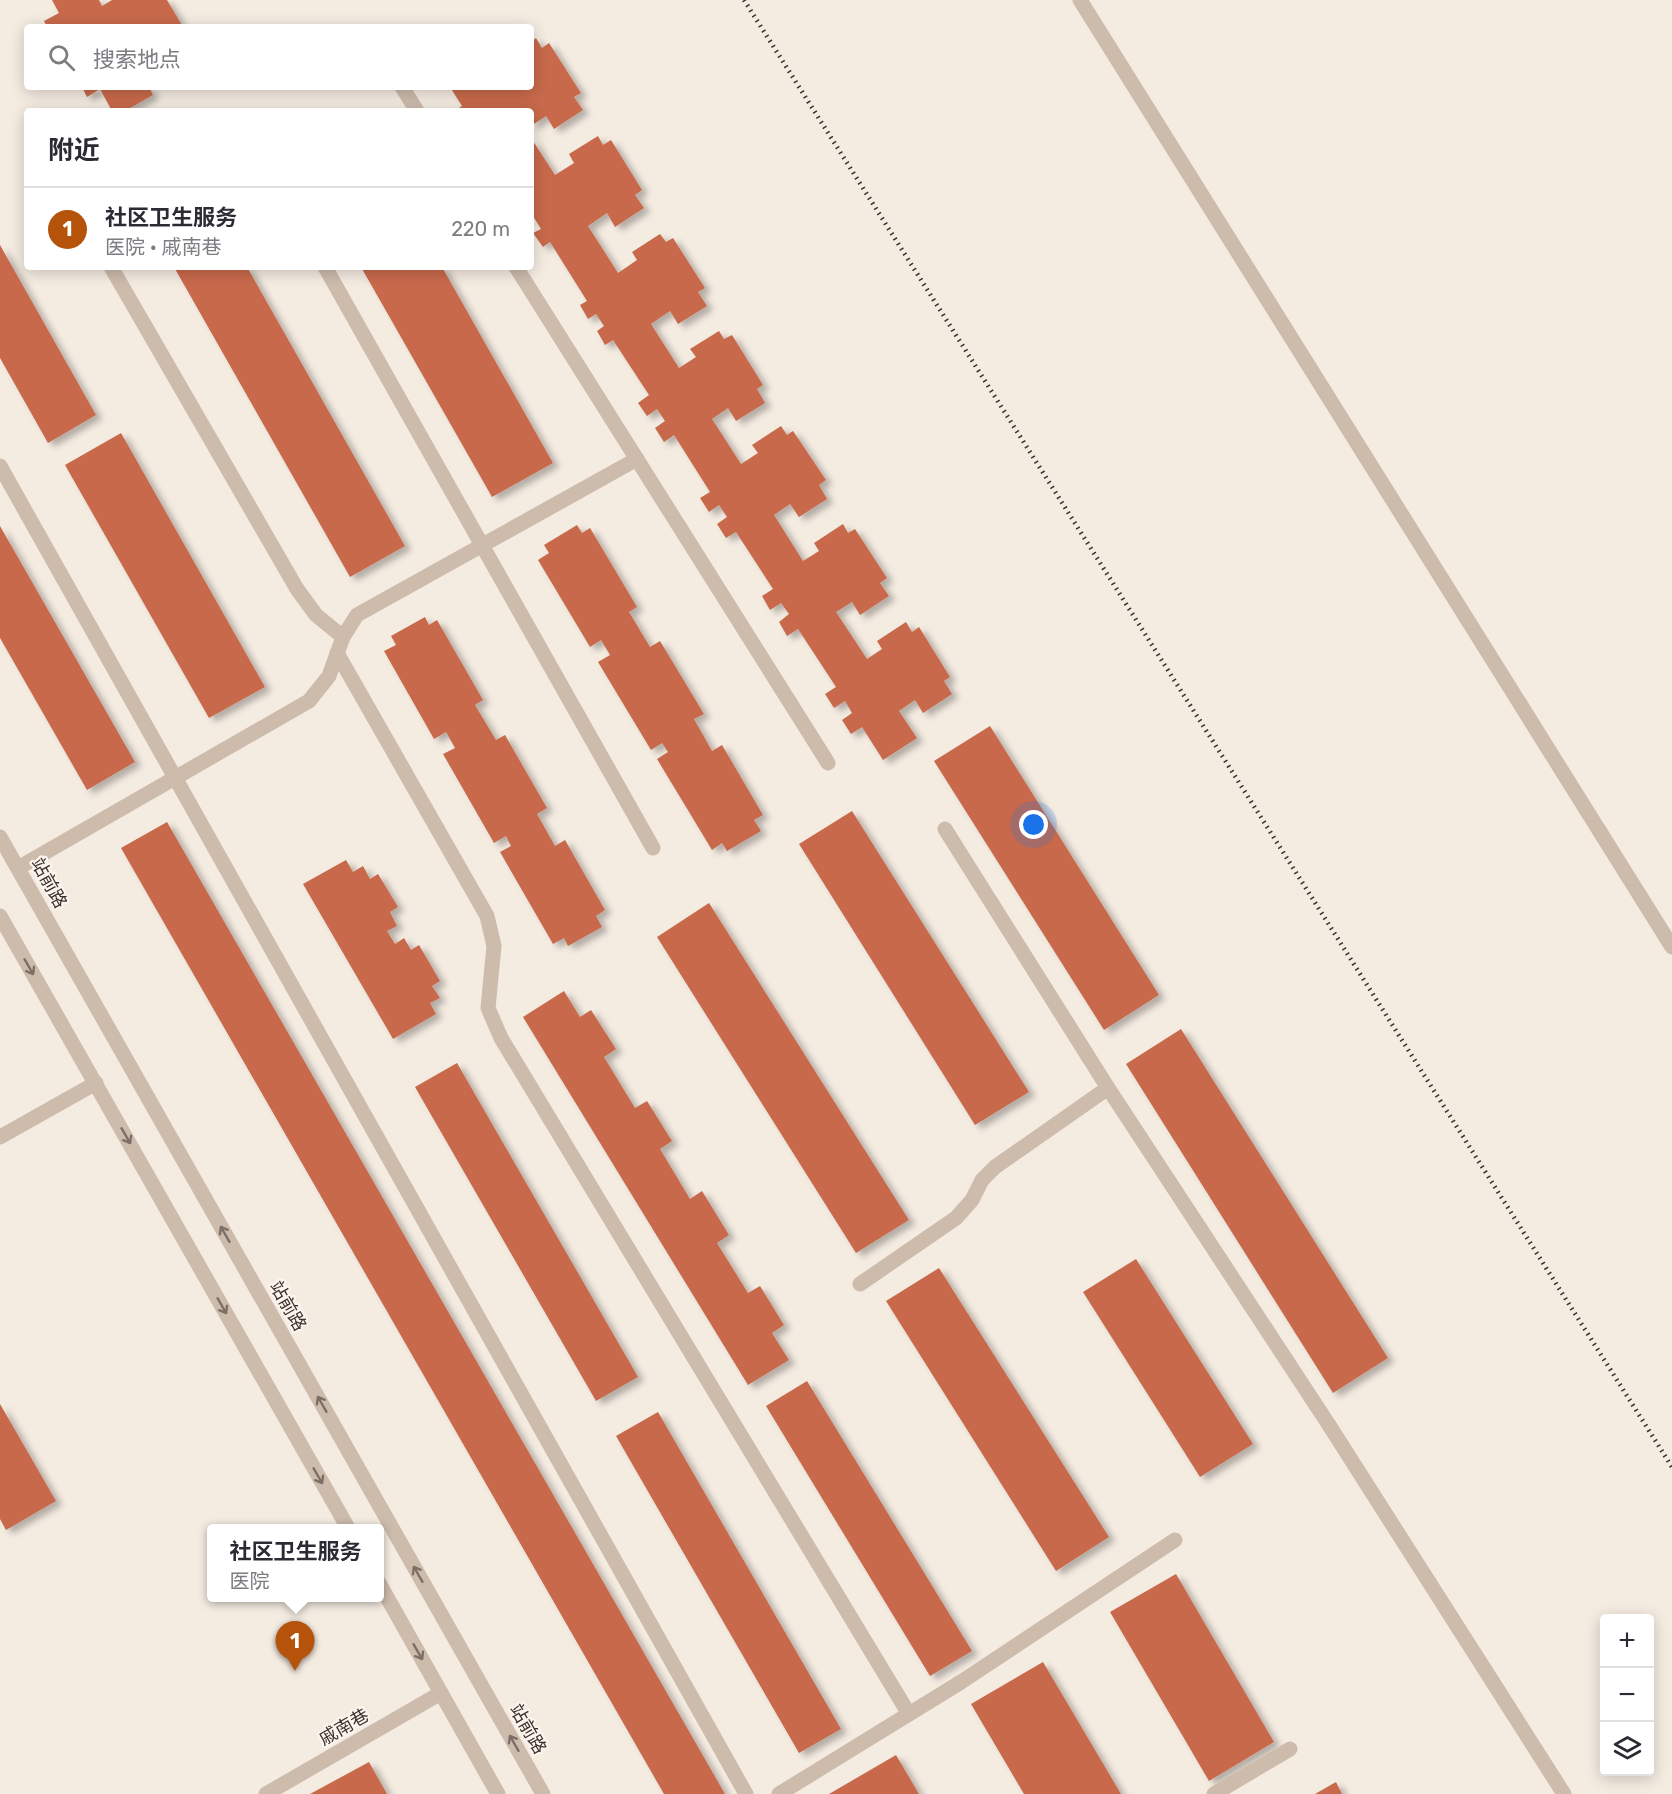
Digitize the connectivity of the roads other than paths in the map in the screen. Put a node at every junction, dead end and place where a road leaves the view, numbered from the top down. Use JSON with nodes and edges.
{"nodes":[{"id":1,"x":1080,"y":0,"type":"edge"},
{"id":2,"x":404,"y":90,"type":"edge"},
{"id":3,"x":415,"y":108,"type":"edge"},
{"id":4,"x":113,"y":270,"type":"edge"},
{"id":5,"x":327,"y":270,"type":"edge"},
{"id":6,"x":518,"y":270,"type":"edge"},
{"id":7,"x":637,"y":459,"type":"junction"},
{"id":8,"x":0,"y":465,"type":"edge"},
{"id":9,"x":482,"y":545,"type":"junction"},
{"id":10,"x":343,"y":637,"type":"junction"},
{"id":11,"x":337,"y":653,"type":"junction"},
{"id":12,"x":828,"y":763,"type":"dead end"},
{"id":13,"x":175,"y":778,"type":"junction"},
{"id":14,"x":945,"y":829,"type":"dead end"},
{"id":15,"x":0,"y":837,"type":"edge"},
{"id":16,"x":653,"y":848,"type":"dead end"},
{"id":17,"x":18,"y":868,"type":"junction"},
{"id":18,"x":0,"y":916,"type":"edge"},
{"id":19,"x":1672,"y":947,"type":"edge"},
{"id":20,"x":96,"y":1083,"type":"junction"},
{"id":21,"x":1108,"y":1088,"type":"junction"},
{"id":22,"x":0,"y":1137,"type":"edge"},
{"id":23,"x":860,"y":1284,"type":"dead end"},
{"id":24,"x":346,"y":1524,"type":"edge"},
{"id":25,"x":1175,"y":1540,"type":"dead end"},
{"id":26,"x":384,"y":1592,"type":"edge"},
{"id":27,"x":441,"y":1693,"type":"junction"},
{"id":28,"x":909,"y":1714,"type":"junction"},
{"id":29,"x":1290,"y":1749,"type":"dead end"},
{"id":30,"x":266,"y":1794,"type":"edge"},
{"id":31,"x":498,"y":1794,"type":"edge"},
{"id":32,"x":543,"y":1794,"type":"edge"},
{"id":33,"x":746,"y":1794,"type":"edge"},
{"id":34,"x":779,"y":1794,"type":"edge"},
{"id":35,"x":1214,"y":1794,"type":"edge"},
{"id":36,"x":1564,"y":1794,"type":"edge"}],
"edges":[{"from":1,"to":19,"type":"street"},
{"from":2,"to":3,"type":"street"},
{"from":4,"to":10,"type":"street"},
{"from":5,"to":9,"type":"street"},
{"from":6,"to":7,"type":"street"},
{"from":7,"to":9,"type":"street"},
{"from":7,"to":12,"type":"street"},
{"from":8,"to":13,"type":"street"},
{"from":9,"to":10,"type":"street"},
{"from":9,"to":16,"type":"street"},
{"from":10,"to":11,"type":"street"},
{"from":11,"to":13,"type":"street"},
{"from":11,"to":28,"type":"street"},
{"from":13,"to":17,"type":"street"},
{"from":13,"to":33,"type":"street"},
{"from":14,"to":21,"type":"street"},
{"from":15,"to":17,"type":"street","name":"站前路"},
{"from":32,"to":17,"type":"street","name":"站前路","one_way":true},
{"from":18,"to":20,"type":"street","one_way":true},
{"from":20,"to":22,"type":"street"},
{"from":20,"to":24,"type":"street","one_way":true},
{"from":21,"to":23,"type":"street"},
{"from":21,"to":36,"type":"street"},
{"from":25,"to":28,"type":"street"},
{"from":26,"to":27,"type":"street","one_way":true},
{"from":27,"to":30,"type":"street","name":"戚南巷"},
{"from":27,"to":31,"type":"street"},
{"from":28,"to":34,"type":"street"},
{"from":29,"to":35,"type":"street"}]}
